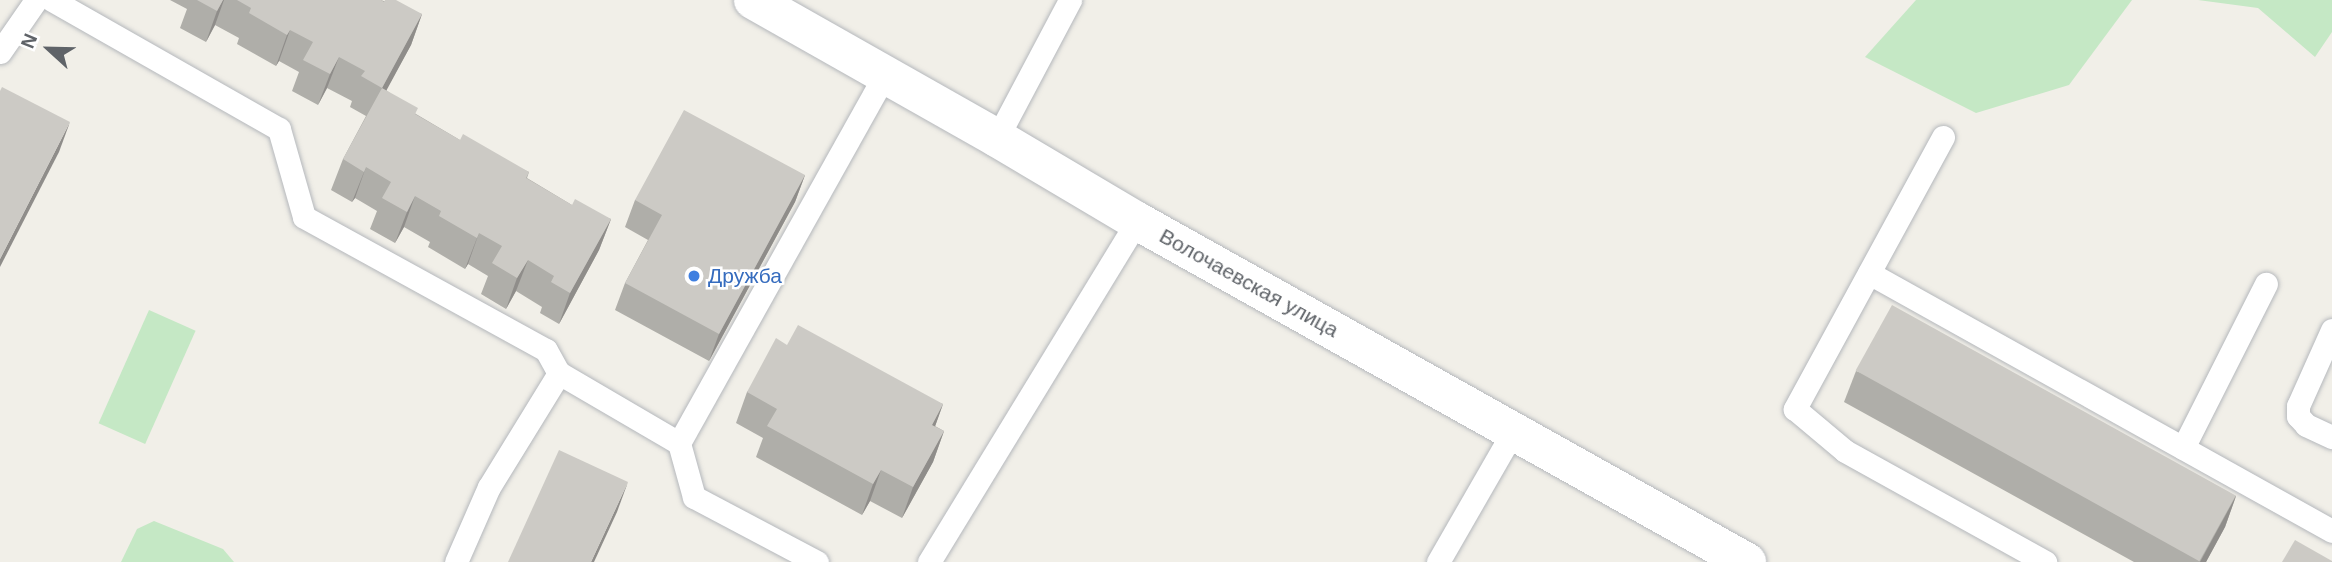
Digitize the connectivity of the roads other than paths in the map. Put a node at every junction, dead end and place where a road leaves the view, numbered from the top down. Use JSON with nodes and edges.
{"nodes":[{"id":1,"x":36,"y":0,"type":"edge"},
{"id":2,"x":52,"y":0,"type":"edge"},
{"id":3,"x":753,"y":0,"type":"edge"},
{"id":4,"x":1070,"y":0,"type":"edge"},
{"id":5,"x":81,"y":7,"type":"edge"},
{"id":6,"x":0,"y":52,"type":"edge"},
{"id":7,"x":886,"y":75,"type":"junction"},
{"id":8,"x":1943,"y":137,"type":"dead end"},
{"id":9,"x":997,"y":138,"type":"junction"},
{"id":10,"x":1137,"y":222,"type":"junction"},
{"id":11,"x":1869,"y":272,"type":"junction"},
{"id":12,"x":2266,"y":284,"type":"dead end"},
{"id":13,"x":2332,"y":330,"type":"edge"},
{"id":14,"x":559,"y":373,"type":"junction"},
{"id":15,"x":1514,"y":430,"type":"junction"},
{"id":16,"x":2332,"y":436,"type":"edge"},
{"id":17,"x":679,"y":443,"type":"junction"},
{"id":18,"x":2183,"y":449,"type":"junction"},
{"id":19,"x":2332,"y":531,"type":"edge"},
{"id":20,"x":456,"y":562,"type":"edge"},
{"id":21,"x":817,"y":562,"type":"edge"},
{"id":22,"x":929,"y":562,"type":"edge"},
{"id":23,"x":1437,"y":562,"type":"edge"},
{"id":24,"x":1747,"y":562,"type":"edge"},
{"id":25,"x":2045,"y":562,"type":"edge"}],
"edges":[{"from":1,"to":6,"type":"lane"},
{"from":2,"to":5,"type":"lane"},
{"from":3,"to":7,"type":"street","name":"Волочаевская улица"},
{"from":4,"to":9,"type":"lane"},
{"from":5,"to":14,"type":"lane"},
{"from":7,"to":9,"type":"street","name":"Волочаевская улица"},
{"from":7,"to":17,"type":"lane"},
{"from":8,"to":11,"type":"lane"},
{"from":9,"to":10,"type":"street","name":"Волочаевская улица"},
{"from":10,"to":15,"type":"street","name":"Волочаевская улица"},
{"from":10,"to":22,"type":"lane"},
{"from":11,"to":18,"type":"lane"},
{"from":11,"to":25,"type":"lane"},
{"from":12,"to":18,"type":"lane"},
{"from":13,"to":16,"type":"lane"},
{"from":14,"to":17,"type":"lane"},
{"from":14,"to":20,"type":"lane"},
{"from":15,"to":23,"type":"lane"},
{"from":15,"to":24,"type":"street","name":"Волочаевская улица"},
{"from":17,"to":21,"type":"lane"},
{"from":18,"to":19,"type":"lane"}]}
